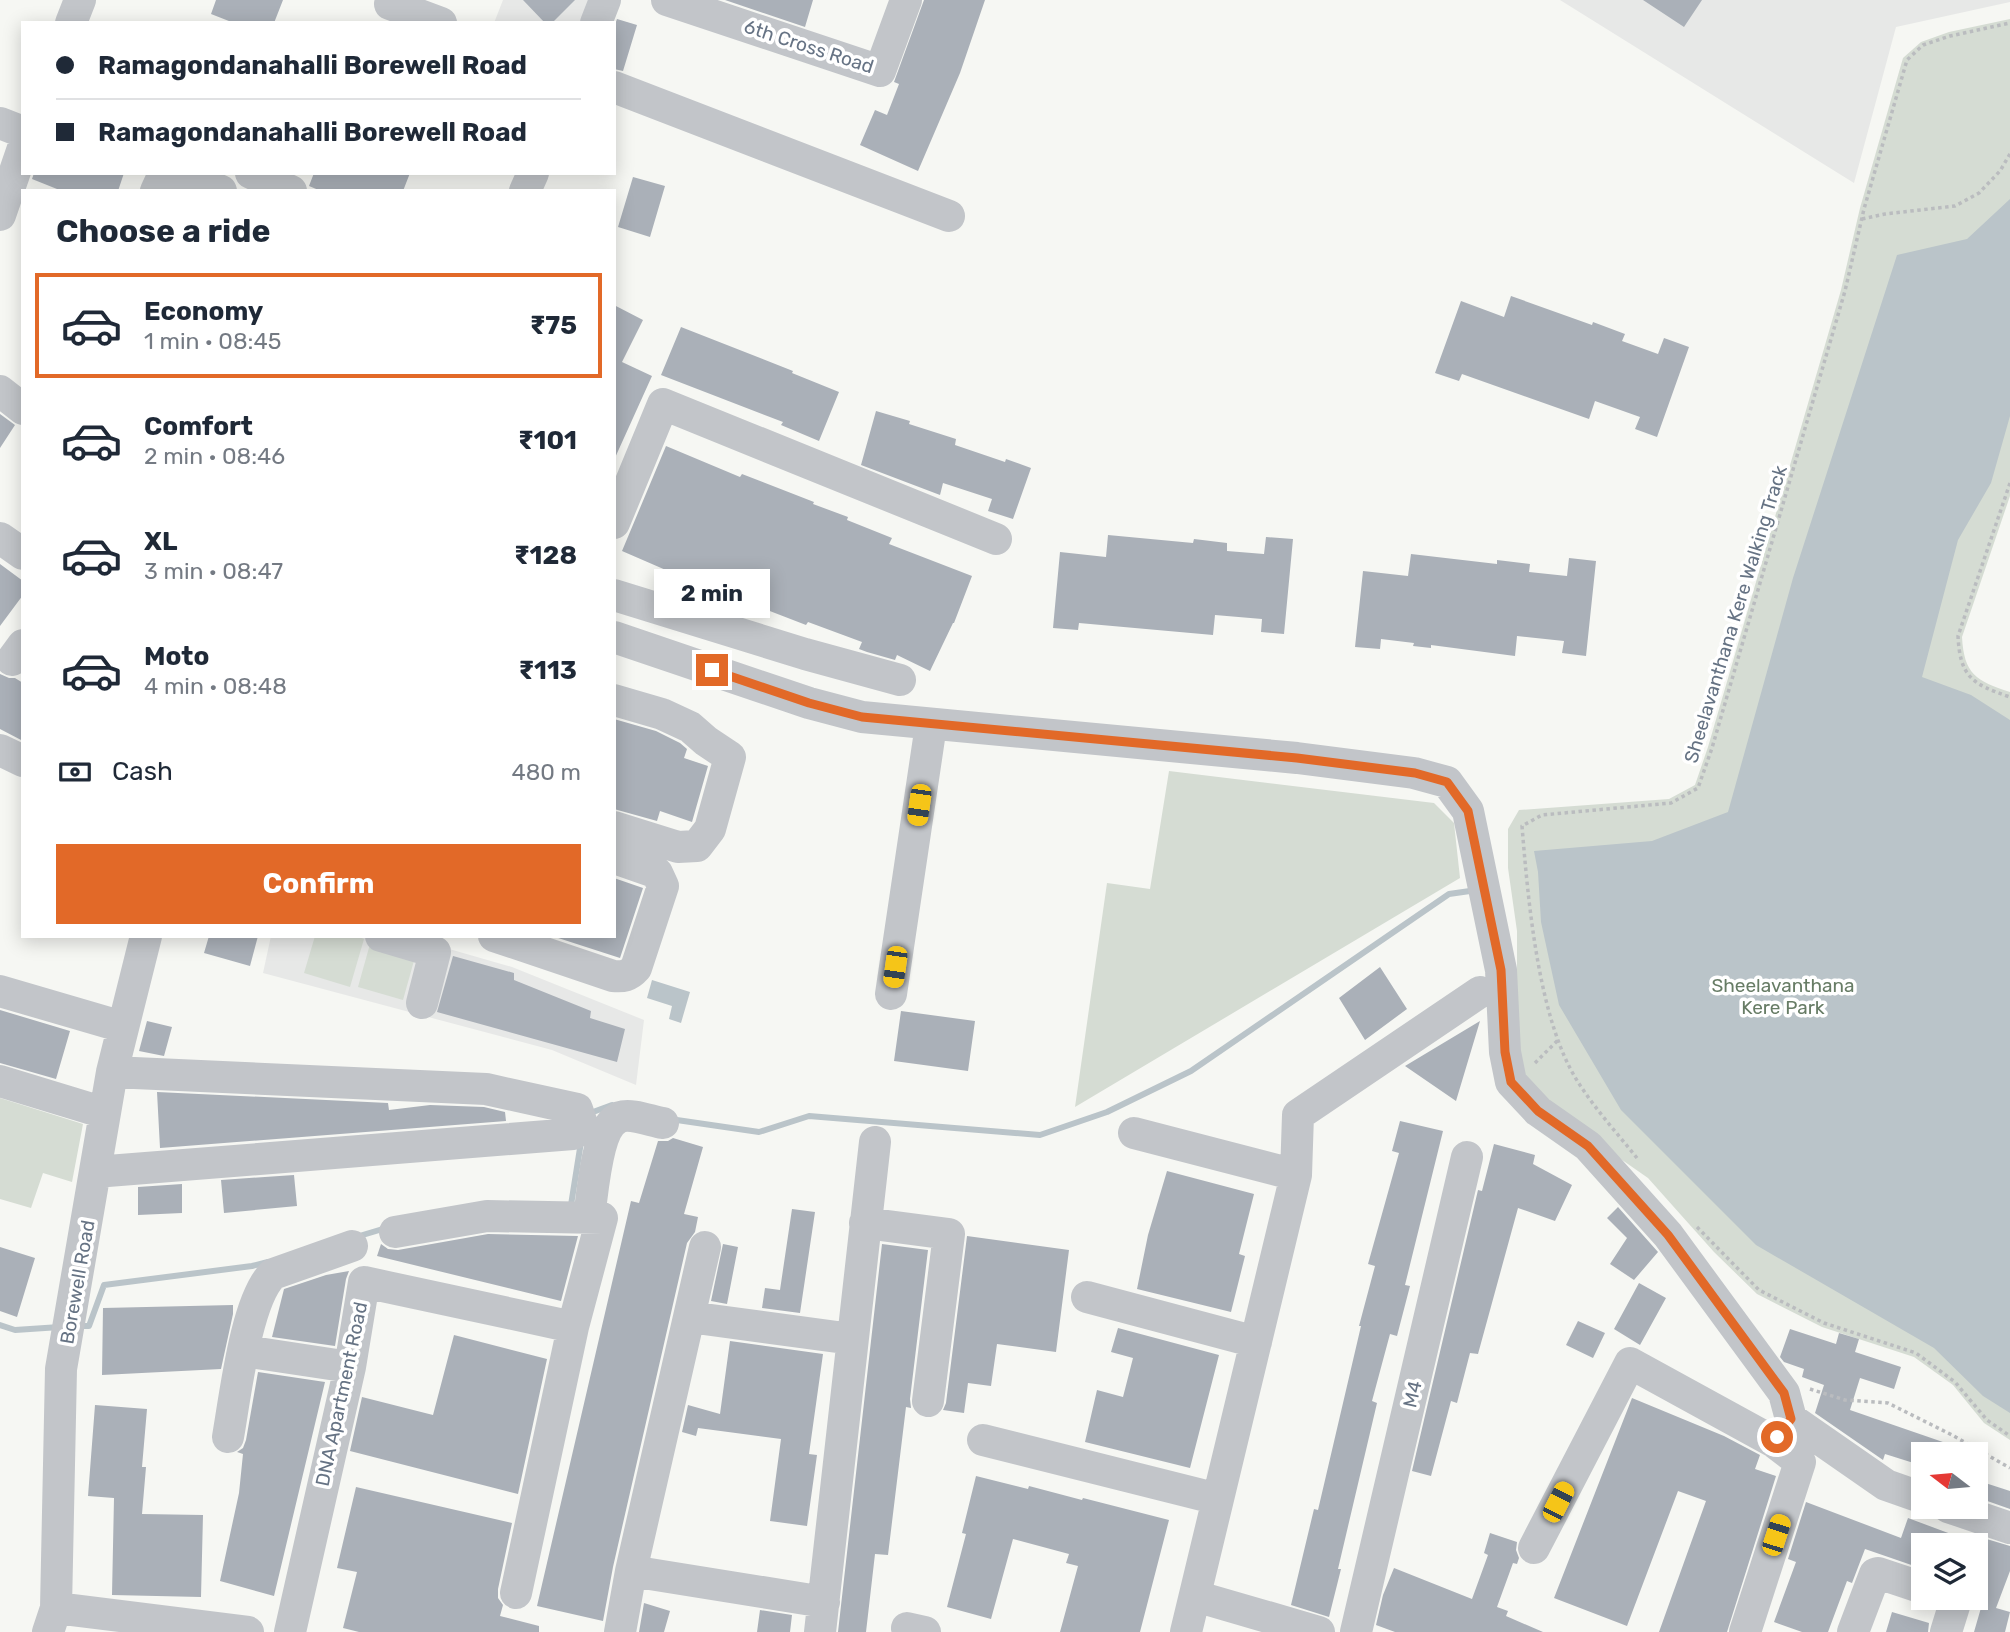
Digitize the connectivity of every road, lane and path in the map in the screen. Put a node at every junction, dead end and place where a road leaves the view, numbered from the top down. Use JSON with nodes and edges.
{"nodes":[{"id":1,"x":80,"y":0,"type":"edge"},
{"id":2,"x":605,"y":0,"type":"edge"},
{"id":3,"x":667,"y":0,"type":"edge"},
{"id":4,"x":906,"y":0,"type":"edge"},
{"id":5,"x":390,"y":4,"type":"dead end"},
{"id":6,"x":72,"y":21,"type":"edge"},
{"id":7,"x":435,"y":21,"type":"edge"},
{"id":8,"x":597,"y":21,"type":"edge"},
{"id":9,"x":2010,"y":23,"type":"edge"},
{"id":10,"x":616,"y":88,"type":"edge"},
{"id":11,"x":0,"y":123,"type":"edge"},
{"id":12,"x":21,"y":131,"type":"edge"},
{"id":13,"x":21,"y":154,"type":"edge"},
{"id":14,"x":2010,"y":154,"type":"edge"},
{"id":15,"x":168,"y":175,"type":"edge"},
{"id":16,"x":185,"y":175,"type":"edge"},
{"id":17,"x":255,"y":175,"type":"edge"},
{"id":18,"x":157,"y":189,"type":"edge"},
{"id":19,"x":216,"y":189,"type":"edge"},
{"id":20,"x":287,"y":189,"type":"edge"},
{"id":21,"x":0,"y":215,"type":"edge"},
{"id":22,"x":949,"y":216,"type":"dead end"},
{"id":23,"x":1862,"y":219,"type":"junction"},
{"id":24,"x":0,"y":391,"type":"edge"},
{"id":25,"x":21,"y":407,"type":"edge"},
{"id":26,"x":2010,"y":484,"type":"edge"},
{"id":27,"x":616,"y":518,"type":"edge"},
{"id":28,"x":0,"y":538,"type":"edge"},
{"id":29,"x":996,"y":539,"type":"dead end"},
{"id":30,"x":21,"y":553,"type":"edge"},
{"id":31,"x":616,"y":596,"type":"edge"},
{"id":32,"x":616,"y":638,"type":"edge"},
{"id":33,"x":900,"y":680,"type":"dead end"},
{"id":34,"x":2010,"y":697,"type":"edge"},
{"id":35,"x":616,"y":701,"type":"edge"},
{"id":36,"x":931,"y":725,"type":"junction"},
{"id":37,"x":0,"y":750,"type":"edge"},
{"id":38,"x":21,"y":760,"type":"edge"},
{"id":39,"x":616,"y":828,"type":"edge"},
{"id":40,"x":616,"y":859,"type":"edge"},
{"id":41,"x":145,"y":938,"type":"edge"},
{"id":42,"x":387,"y":938,"type":"edge"},
{"id":43,"x":500,"y":938,"type":"edge"},
{"id":44,"x":0,"y":991,"type":"edge"},
{"id":45,"x":1480,"y":992,"type":"dead end"},
{"id":46,"x":891,"y":994,"type":"dead end"},
{"id":47,"x":422,"y":1003,"type":"dead end"},
{"id":48,"x":123,"y":1027,"type":"junction"},
{"id":49,"x":112,"y":1072,"type":"junction"},
{"id":50,"x":0,"y":1081,"type":"edge"},
{"id":51,"x":105,"y":1113,"type":"junction"},
{"id":52,"x":663,"y":1123,"type":"dead end"},
{"id":53,"x":1134,"y":1133,"type":"dead end"},
{"id":54,"x":875,"y":1142,"type":"dead end"},
{"id":55,"x":1467,"y":1157,"type":"dead end"},
{"id":56,"x":1643,"y":1165,"type":"dead end"},
{"id":57,"x":95,"y":1172,"type":"junction"},
{"id":58,"x":1296,"y":1175,"type":"junction"},
{"id":59,"x":589,"y":1217,"type":"junction"},
{"id":60,"x":1692,"y":1221,"type":"dead end"},
{"id":61,"x":865,"y":1223,"type":"junction"},
{"id":62,"x":395,"y":1232,"type":"dead end"},
{"id":63,"x":352,"y":1245,"type":"dead end"},
{"id":64,"x":705,"y":1247,"type":"dead end"},
{"id":65,"x":1087,"y":1297,"type":"dead end"},
{"id":66,"x":689,"y":1317,"type":"junction"},
{"id":67,"x":573,"y":1327,"type":"junction"},
{"id":68,"x":852,"y":1339,"type":"junction"},
{"id":69,"x":1256,"y":1342,"type":"junction"},
{"id":70,"x":244,"y":1350,"type":"junction"},
{"id":71,"x":350,"y":1367,"type":"junction"},
{"id":72,"x":928,"y":1401,"type":"dead end"},
{"id":73,"x":1783,"y":1418,"type":"junction"},
{"id":74,"x":2010,"y":1436,"type":"edge"},
{"id":75,"x":228,"y":1437,"type":"dead end"},
{"id":76,"x":983,"y":1440,"type":"dead end"},
{"id":77,"x":2010,"y":1468,"type":"edge"},
{"id":78,"x":1911,"y":1494,"type":"edge"},
{"id":79,"x":1218,"y":1499,"type":"junction"},
{"id":80,"x":1983,"y":1519,"type":"edge"},
{"id":81,"x":2010,"y":1528,"type":"edge"},
{"id":82,"x":1534,"y":1548,"type":"dead end"},
{"id":83,"x":631,"y":1571,"type":"junction"},
{"id":84,"x":1911,"y":1584,"type":"edge"},
{"id":85,"x":516,"y":1593,"type":"dead end"},
{"id":86,"x":1195,"y":1596,"type":"junction"},
{"id":87,"x":1953,"y":1610,"type":"edge"},
{"id":88,"x":822,"y":1617,"type":"edge"},
{"id":89,"x":52,"y":1620,"type":"edge"},
{"id":90,"x":248,"y":1632,"type":"edge"},
{"id":91,"x":290,"y":1632,"type":"edge"},
{"id":92,"x":620,"y":1632,"type":"edge"},
{"id":93,"x":1186,"y":1632,"type":"edge"},
{"id":94,"x":1319,"y":1632,"type":"edge"},
{"id":95,"x":1356,"y":1632,"type":"edge"},
{"id":96,"x":1745,"y":1632,"type":"edge"},
{"id":97,"x":1853,"y":1632,"type":"edge"},
{"id":98,"x":1946,"y":1632,"type":"edge"}],
"edges":[{"from":1,"to":6,"type":"street"},
{"from":2,"to":8,"type":"street"},
{"from":3,"to":4,"type":"street","name":"6th Cross Road"},
{"from":5,"to":7,"type":"street"},
{"from":9,"to":23,"type":"path","name":"Sheelavanthana Kere Walking Track"},
{"from":10,"to":22,"type":"street"},
{"from":11,"to":12,"type":"street"},
{"from":13,"to":21,"type":"street"},
{"from":14,"to":23,"type":"path"},
{"from":15,"to":18,"type":"street"},
{"from":16,"to":19,"type":"street"},
{"from":17,"to":20,"type":"street"},
{"from":23,"to":56,"type":"path","name":"Sheelavanthana Kere Walking Track"},
{"from":24,"to":25,"type":"street"},
{"from":26,"to":34,"type":"path"},
{"from":27,"to":29,"type":"street"},
{"from":28,"to":30,"type":"street"},
{"from":31,"to":33,"type":"street"},
{"from":32,"to":36,"type":"street"},
{"from":35,"to":39,"type":"street"},
{"from":36,"to":46,"type":"street"},
{"from":36,"to":73,"type":"street"},
{"from":37,"to":38,"type":"street"},
{"from":40,"to":43,"type":"street"},
{"from":41,"to":48,"type":"street","name":"Borewell Road"},
{"from":42,"to":47,"type":"street"},
{"from":44,"to":48,"type":"street"},
{"from":45,"to":58,"type":"street"},
{"from":48,"to":49,"type":"street","name":"Borewell Road"},
{"from":49,"to":51,"type":"street","name":"Borewell Road"},
{"from":49,"to":57,"type":"street"},
{"from":50,"to":51,"type":"street"},
{"from":51,"to":57,"type":"street","name":"Borewell Road"},
{"from":52,"to":59,"type":"street"},
{"from":53,"to":58,"type":"street"},
{"from":54,"to":61,"type":"street"},
{"from":55,"to":95,"type":"street","name":"M4"},
{"from":57,"to":89,"type":"street","name":"Borewell Road"},
{"from":58,"to":69,"type":"street"},
{"from":59,"to":62,"type":"street"},
{"from":59,"to":67,"type":"street"},
{"from":60,"to":74,"type":"path"},
{"from":61,"to":68,"type":"street"},
{"from":61,"to":72,"type":"street"},
{"from":63,"to":70,"type":"street"},
{"from":64,"to":66,"type":"street"},
{"from":65,"to":69,"type":"street"},
{"from":66,"to":68,"type":"street"},
{"from":66,"to":83,"type":"street"},
{"from":67,"to":71,"type":"street","name":"DNA Apartment Road"},
{"from":67,"to":85,"type":"street"},
{"from":68,"to":88,"type":"street"},
{"from":69,"to":79,"type":"street"},
{"from":70,"to":71,"type":"street"},
{"from":70,"to":75,"type":"street"},
{"from":71,"to":91,"type":"street","name":"DNA Apartment Road"},
{"from":73,"to":77,"type":"path"},
{"from":73,"to":78,"type":"street"},
{"from":73,"to":82,"type":"street"},
{"from":73,"to":96,"type":"street"},
{"from":76,"to":79,"type":"street"},
{"from":79,"to":86,"type":"street"},
{"from":80,"to":81,"type":"street"},
{"from":83,"to":88,"type":"street"},
{"from":83,"to":92,"type":"street"},
{"from":84,"to":97,"type":"street"},
{"from":86,"to":93,"type":"street"},
{"from":86,"to":94,"type":"street"},
{"from":87,"to":98,"type":"street"},
{"from":89,"to":90,"type":"street"}]}
